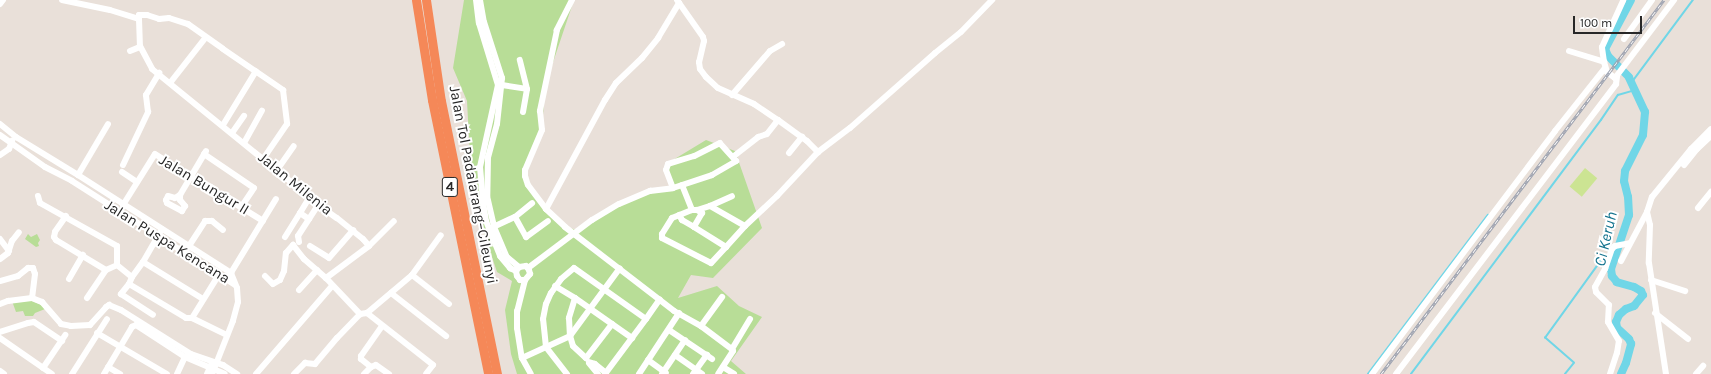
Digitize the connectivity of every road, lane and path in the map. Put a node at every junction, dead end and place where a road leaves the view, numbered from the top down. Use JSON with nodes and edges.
{"nodes":[{"id":1,"x":3,"y":0,"type":"edge"},
{"id":2,"x":62,"y":0,"type":"edge"},
{"id":3,"x":416,"y":0,"type":"edge"},
{"id":4,"x":426,"y":0,"type":"edge"},
{"id":5,"x":476,"y":0,"type":"edge"},
{"id":6,"x":480,"y":0,"type":"edge"},
{"id":7,"x":572,"y":0,"type":"edge"},
{"id":8,"x":992,"y":0,"type":"edge"},
{"id":9,"x":1652,"y":0,"type":"edge"},
{"id":10,"x":1674,"y":0,"type":"edge"},
{"id":11,"x":678,"y":1,"type":"edge"},
{"id":12,"x":1623,"y":1,"type":"edge"},
{"id":13,"x":0,"y":4,"type":"edge"},
{"id":14,"x":138,"y":19,"type":"junction"},
{"id":15,"x":206,"y":37,"type":"junction"},
{"id":16,"x":1624,"y":39,"type":"dead end"},
{"id":17,"x":782,"y":44,"type":"dead end"},
{"id":18,"x":140,"y":47,"type":"junction"},
{"id":19,"x":130,"y":51,"type":"dead end"},
{"id":20,"x":1568,"y":51,"type":"dead end"},
{"id":21,"x":520,"y":60,"type":"dead end"},
{"id":22,"x":1605,"y":65,"type":"junction"},
{"id":23,"x":256,"y":71,"type":"junction"},
{"id":24,"x":159,"y":74,"type":"junction"},
{"id":25,"x":1619,"y":75,"type":"junction"},
{"id":26,"x":170,"y":83,"type":"junction"},
{"id":27,"x":502,"y":85,"type":"junction"},
{"id":28,"x":527,"y":89,"type":"junction"},
{"id":29,"x":732,"y":95,"type":"junction"},
{"id":30,"x":262,"y":111,"type":"dead end"},
{"id":31,"x":523,"y":112,"type":"dead end"},
{"id":32,"x":244,"y":116,"type":"dead end"},
{"id":33,"x":778,"y":120,"type":"junction"},
{"id":34,"x":0,"y":124,"type":"edge"},
{"id":35,"x":108,"y":124,"type":"dead end"},
{"id":36,"x":223,"y":125,"type":"junction"},
{"id":37,"x":1711,"y":129,"type":"edge"},
{"id":38,"x":232,"y":133,"type":"junction"},
{"id":39,"x":0,"y":135,"type":"edge"},
{"id":40,"x":1711,"y":136,"type":"edge"},
{"id":41,"x":16,"y":137,"type":"junction"},
{"id":42,"x":802,"y":137,"type":"junction"},
{"id":43,"x":10,"y":143,"type":"junction"},
{"id":44,"x":244,"y":143,"type":"junction"},
{"id":45,"x":294,"y":146,"type":"dead end"},
{"id":46,"x":818,"y":152,"type":"junction"},
{"id":47,"x":789,"y":153,"type":"dead end"},
{"id":48,"x":0,"y":155,"type":"edge"},
{"id":49,"x":734,"y":156,"type":"junction"},
{"id":50,"x":51,"y":158,"type":"junction"},
{"id":51,"x":263,"y":159,"type":"junction"},
{"id":52,"x":123,"y":165,"type":"dead end"},
{"id":53,"x":1684,"y":165,"type":"dead end"},
{"id":54,"x":45,"y":167,"type":"junction"},
{"id":55,"x":277,"y":170,"type":"junction"},
{"id":56,"x":122,"y":172,"type":"dead end"},
{"id":57,"x":78,"y":175,"type":"junction"},
{"id":58,"x":191,"y":176,"type":"junction"},
{"id":59,"x":137,"y":182,"type":"junction"},
{"id":60,"x":682,"y":185,"type":"junction"},
{"id":61,"x":673,"y":188,"type":"junction"},
{"id":62,"x":1711,"y":192,"type":"edge"},
{"id":63,"x":38,"y":196,"type":"dead end"},
{"id":64,"x":180,"y":196,"type":"dead end"},
{"id":65,"x":732,"y":196,"type":"dead end"},
{"id":66,"x":309,"y":198,"type":"junction"},
{"id":67,"x":276,"y":199,"type":"dead end"},
{"id":68,"x":532,"y":203,"type":"dead end"},
{"id":69,"x":123,"y":204,"type":"junction"},
{"id":70,"x":318,"y":205,"type":"junction"},
{"id":71,"x":710,"y":206,"type":"junction"},
{"id":72,"x":241,"y":207,"type":"junction"},
{"id":73,"x":1698,"y":208,"type":"dead end"},
{"id":74,"x":546,"y":209,"type":"junction"},
{"id":75,"x":694,"y":210,"type":"junction"},
{"id":76,"x":1647,"y":212,"type":"junction"},
{"id":77,"x":300,"y":214,"type":"junction"},
{"id":78,"x":679,"y":215,"type":"junction"},
{"id":79,"x":66,"y":216,"type":"junction"},
{"id":80,"x":515,"y":216,"type":"junction"},
{"id":81,"x":309,"y":219,"type":"junction"},
{"id":82,"x":548,"y":220,"type":"dead end"},
{"id":83,"x":263,"y":221,"type":"junction"},
{"id":84,"x":394,"y":221,"type":"dead end"},
{"id":85,"x":745,"y":226,"type":"junction"},
{"id":86,"x":694,"y":227,"type":"junction"},
{"id":87,"x":491,"y":228,"type":"junction"},
{"id":88,"x":162,"y":229,"type":"junction"},
{"id":89,"x":223,"y":230,"type":"dead end"},
{"id":90,"x":353,"y":230,"type":"junction"},
{"id":91,"x":19,"y":232,"type":"dead end"},
{"id":92,"x":574,"y":234,"type":"junction"},
{"id":93,"x":441,"y":236,"type":"dead end"},
{"id":94,"x":157,"y":237,"type":"junction"},
{"id":95,"x":285,"y":237,"type":"dead end"},
{"id":96,"x":0,"y":239,"type":"edge"},
{"id":97,"x":299,"y":242,"type":"dead end"},
{"id":98,"x":1630,"y":243,"type":"junction"},
{"id":99,"x":189,"y":246,"type":"junction"},
{"id":100,"x":310,"y":246,"type":"dead end"},
{"id":101,"x":369,"y":246,"type":"junction"},
{"id":102,"x":726,"y":247,"type":"junction"},
{"id":103,"x":9,"y":251,"type":"junction"},
{"id":104,"x":83,"y":255,"type":"junction"},
{"id":105,"x":0,"y":258,"type":"edge"},
{"id":106,"x":1621,"y":261,"type":"dead end"},
{"id":107,"x":143,"y":262,"type":"junction"},
{"id":108,"x":117,"y":264,"type":"junction"},
{"id":109,"x":620,"y":268,"type":"junction"},
{"id":110,"x":517,"y":269,"type":"junction"},
{"id":111,"x":106,"y":270,"type":"junction"},
{"id":112,"x":316,"y":270,"type":"junction"},
{"id":113,"x":529,"y":270,"type":"junction"},
{"id":114,"x":231,"y":273,"type":"junction"},
{"id":115,"x":412,"y":275,"type":"junction"},
{"id":116,"x":218,"y":276,"type":"junction"},
{"id":117,"x":265,"y":276,"type":"dead end"},
{"id":118,"x":132,"y":277,"type":"junction"},
{"id":119,"x":326,"y":278,"type":"junction"},
{"id":120,"x":69,"y":279,"type":"dead end"},
{"id":121,"x":225,"y":280,"type":"junction"},
{"id":122,"x":523,"y":280,"type":"junction"},
{"id":123,"x":1653,"y":280,"type":"junction"},
{"id":124,"x":0,"y":281,"type":"edge"},
{"id":125,"x":129,"y":284,"type":"junction"},
{"id":126,"x":235,"y":285,"type":"junction"},
{"id":127,"x":332,"y":286,"type":"junction"},
{"id":128,"x":556,"y":286,"type":"junction"},
{"id":129,"x":298,"y":290,"type":"dead end"},
{"id":130,"x":604,"y":290,"type":"junction"},
{"id":131,"x":1685,"y":291,"type":"dead end"},
{"id":132,"x":391,"y":293,"type":"junction"},
{"id":133,"x":722,"y":297,"type":"dead end"},
{"id":134,"x":32,"y":298,"type":"junction"},
{"id":135,"x":87,"y":298,"type":"dead end"},
{"id":136,"x":575,"y":298,"type":"junction"},
{"id":137,"x":204,"y":299,"type":"junction"},
{"id":138,"x":660,"y":299,"type":"junction"},
{"id":139,"x":0,"y":304,"type":"edge"},
{"id":140,"x":449,"y":304,"type":"dead end"},
{"id":141,"x":591,"y":309,"type":"junction"},
{"id":142,"x":679,"y":313,"type":"junction"},
{"id":143,"x":1655,"y":313,"type":"junction"},
{"id":144,"x":363,"y":314,"type":"junction"},
{"id":145,"x":153,"y":315,"type":"dead end"},
{"id":146,"x":192,"y":318,"type":"junction"},
{"id":147,"x":108,"y":319,"type":"dead end"},
{"id":148,"x":646,"y":319,"type":"junction"},
{"id":149,"x":750,"y":319,"type":"dead end"},
{"id":150,"x":612,"y":324,"type":"junction"},
{"id":151,"x":382,"y":326,"type":"junction"},
{"id":152,"x":701,"y":326,"type":"junction"},
{"id":153,"x":669,"y":330,"type":"junction"},
{"id":154,"x":0,"y":332,"type":"edge"},
{"id":155,"x":97,"y":333,"type":"junction"},
{"id":156,"x":65,"y":335,"type":"dead end"},
{"id":157,"x":227,"y":336,"type":"junction"},
{"id":158,"x":446,"y":336,"type":"dead end"},
{"id":159,"x":570,"y":336,"type":"junction"},
{"id":160,"x":0,"y":338,"type":"edge"},
{"id":161,"x":632,"y":338,"type":"junction"},
{"id":162,"x":1688,"y":339,"type":"dead end"},
{"id":163,"x":685,"y":340,"type":"junction"},
{"id":164,"x":62,"y":341,"type":"junction"},
{"id":165,"x":121,"y":347,"type":"junction"},
{"id":166,"x":546,"y":347,"type":"junction"},
{"id":167,"x":732,"y":349,"type":"junction"},
{"id":168,"x":675,"y":355,"type":"junction"},
{"id":169,"x":185,"y":357,"type":"junction"},
{"id":170,"x":522,"y":358,"type":"junction"},
{"id":171,"x":587,"y":360,"type":"junction"},
{"id":172,"x":648,"y":360,"type":"junction"},
{"id":173,"x":214,"y":366,"type":"edge"},
{"id":174,"x":1703,"y":366,"type":"dead end"},
{"id":175,"x":108,"y":367,"type":"junction"},
{"id":176,"x":371,"y":367,"type":"junction"},
{"id":177,"x":723,"y":367,"type":"junction"},
{"id":178,"x":43,"y":368,"type":"junction"},
{"id":179,"x":0,"y":371,"type":"edge"},
{"id":180,"x":665,"y":373,"type":"edge"},
{"id":181,"x":697,"y":373,"type":"edge"},
{"id":182,"x":4,"y":374,"type":"edge"},
{"id":183,"x":52,"y":374,"type":"edge"},
{"id":184,"x":72,"y":374,"type":"edge"},
{"id":185,"x":104,"y":374,"type":"edge"},
{"id":186,"x":120,"y":374,"type":"edge"},
{"id":187,"x":167,"y":374,"type":"edge"},
{"id":188,"x":177,"y":374,"type":"edge"},
{"id":189,"x":207,"y":374,"type":"edge"},
{"id":190,"x":225,"y":374,"type":"edge"},
{"id":191,"x":237,"y":374,"type":"edge"},
{"id":192,"x":256,"y":374,"type":"edge"},
{"id":193,"x":294,"y":374,"type":"edge"},
{"id":194,"x":364,"y":374,"type":"edge"},
{"id":195,"x":389,"y":374,"type":"edge"},
{"id":196,"x":426,"y":374,"type":"edge"},
{"id":197,"x":488,"y":374,"type":"edge"},
{"id":198,"x":497,"y":374,"type":"edge"},
{"id":199,"x":531,"y":374,"type":"edge"},
{"id":200,"x":566,"y":374,"type":"edge"},
{"id":201,"x":598,"y":374,"type":"edge"},
{"id":202,"x":606,"y":374,"type":"edge"},
{"id":203,"x":639,"y":374,"type":"edge"},
{"id":204,"x":718,"y":374,"type":"edge"},
{"id":205,"x":734,"y":374,"type":"edge"},
{"id":206,"x":1372,"y":374,"type":"edge"},
{"id":207,"x":1396,"y":374,"type":"edge"},
{"id":208,"x":1610,"y":374,"type":"edge"},
{"id":209,"x":1666,"y":374,"type":"edge"},
{"id":210,"x":1696,"y":374,"type":"edge"}],
"edges":[{"from":1,"to":13,"type":"street"},
{"from":2,"to":14,"type":"street"},
{"from":3,"to":197,"type":"highway","name":"Jalan Tol Padalarang–Cileunyi","number":"4"},
{"from":4,"to":198,"type":"highway","name":"Jalan Tol Padalarang–Cileunyi","number":"4"},
{"from":5,"to":87,"type":"street"},
{"from":6,"to":27,"type":"street"},
{"from":7,"to":74,"type":"street"},
{"from":8,"to":46,"type":"street"},
{"from":9,"to":16,"type":"street"},
{"from":10,"to":25,"type":"street"},
{"from":11,"to":29,"type":"street"},
{"from":11,"to":74,"type":"street"},
{"from":12,"to":22,"type":"street"},
{"from":14,"to":15,"type":"street"},
{"from":14,"to":18,"type":"street","name":"Jalan Milenia"},
{"from":15,"to":23,"type":"street"},
{"from":15,"to":26,"type":"street"},
{"from":17,"to":29,"type":"street"},
{"from":18,"to":19,"type":"street"},
{"from":18,"to":24,"type":"street","name":"Jalan Milenia"},
{"from":20,"to":22,"type":"street"},
{"from":21,"to":28,"type":"street"},
{"from":22,"to":25,"type":"street"},
{"from":22,"to":206,"type":"street"},
{"from":23,"to":36,"type":"street"},
{"from":23,"to":51,"type":"street"},
{"from":24,"to":26,"type":"street","name":"Jalan Milenia"},
{"from":24,"to":52,"type":"street"},
{"from":25,"to":207,"type":"street"},
{"from":26,"to":36,"type":"street","name":"Jalan Milenia"},
{"from":27,"to":28,"type":"street"},
{"from":27,"to":87,"type":"street"},
{"from":28,"to":31,"type":"street"},
{"from":29,"to":33,"type":"street"},
{"from":30,"to":44,"type":"street"},
{"from":32,"to":38,"type":"street"},
{"from":33,"to":42,"type":"street"},
{"from":33,"to":49,"type":"street"},
{"from":34,"to":41,"type":"street","name":"Jalan Puspa Kencana"},
{"from":35,"to":57,"type":"street"},
{"from":36,"to":38,"type":"street","name":"Jalan Milenia"},
{"from":37,"to":76,"type":"street"},
{"from":38,"to":44,"type":"street","name":"Jalan Milenia"},
{"from":39,"to":43,"type":"street","name":"Jalan Puspa Kencana"},
{"from":40,"to":53,"type":"street"},
{"from":41,"to":43,"type":"street"},
{"from":41,"to":50,"type":"street","name":"Jalan Puspa Kencana"},
{"from":42,"to":46,"type":"street"},
{"from":42,"to":47,"type":"street"},
{"from":43,"to":48,"type":"street"},
{"from":43,"to":54,"type":"street","name":"Jalan Puspa Kencana"},
{"from":44,"to":51,"type":"street","name":"Jalan Milenia"},
{"from":45,"to":55,"type":"street"},
{"from":46,"to":85,"type":"street"},
{"from":49,"to":60,"type":"street"},
{"from":49,"to":61,"type":"street"},
{"from":50,"to":54,"type":"street"},
{"from":50,"to":57,"type":"street","name":"Jalan Puspa Kencana"},
{"from":51,"to":55,"type":"street","name":"Jalan Milenia"},
{"from":54,"to":94,"type":"street","name":"Jalan Puspa Kencana"},
{"from":55,"to":66,"type":"street","name":"Jalan Milenia"},
{"from":56,"to":59,"type":"street"},
{"from":57,"to":69,"type":"street","name":"Jalan Puspa Kencana"},
{"from":58,"to":59,"type":"street","name":"Jalan Bungur II"},
{"from":58,"to":64,"type":"street"},
{"from":58,"to":72,"type":"street","name":"Jalan Bungur II"},
{"from":58,"to":72,"type":"street"},
{"from":59,"to":69,"type":"street","name":"Jalan Bungur II"},
{"from":60,"to":61,"type":"street"},
{"from":60,"to":75,"type":"street"},
{"from":61,"to":92,"type":"street"},
{"from":62,"to":73,"type":"street"},
{"from":63,"to":79,"type":"street"},
{"from":65,"to":71,"type":"street"},
{"from":66,"to":70,"type":"street","name":"Jalan Milenia"},
{"from":66,"to":77,"type":"street"},
{"from":67,"to":83,"type":"street"},
{"from":68,"to":80,"type":"street"},
{"from":69,"to":88,"type":"street","name":"Jalan Puspa Kencana"},
{"from":70,"to":81,"type":"street"},
{"from":70,"to":90,"type":"street","name":"Jalan Milenia"},
{"from":71,"to":75,"type":"street"},
{"from":71,"to":85,"type":"street"},
{"from":72,"to":83,"type":"street","name":"Jalan Bungur II"},
{"from":74,"to":92,"type":"street"},
{"from":75,"to":78,"type":"street"},
{"from":75,"to":86,"type":"street"},
{"from":76,"to":98,"type":"street"},
{"from":76,"to":123,"type":"street"},
{"from":77,"to":81,"type":"street"},
{"from":77,"to":95,"type":"street"},
{"from":78,"to":86,"type":"street"},
{"from":78,"to":102,"type":"street"},
{"from":79,"to":104,"type":"street"},
{"from":79,"to":108,"type":"street"},
{"from":80,"to":82,"type":"street"},
{"from":80,"to":87,"type":"street"},
{"from":81,"to":97,"type":"street"},
{"from":83,"to":114,"type":"street"},
{"from":84,"to":101,"type":"street"},
{"from":85,"to":102,"type":"street"},
{"from":86,"to":102,"type":"street"},
{"from":87,"to":110,"type":"street"},
{"from":88,"to":94,"type":"street"},
{"from":88,"to":99,"type":"street","name":"Jalan Puspa Kencana"},
{"from":89,"to":99,"type":"street"},
{"from":90,"to":100,"type":"street"},
{"from":90,"to":101,"type":"street","name":"Jalan Milenia"},
{"from":91,"to":103,"type":"street"},
{"from":92,"to":109,"type":"street"},
{"from":92,"to":113,"type":"street"},
{"from":93,"to":115,"type":"street"},
{"from":94,"to":107,"type":"street"},
{"from":94,"to":116,"type":"street","name":"Jalan Puspa Kencana"},
{"from":96,"to":103,"type":"street"},
{"from":98,"to":106,"type":"street"},
{"from":98,"to":208,"type":"street"},
{"from":99,"to":114,"type":"street","name":"Jalan Puspa Kencana"},
{"from":101,"to":119,"type":"street"},
{"from":103,"to":105,"type":"street"},
{"from":104,"to":111,"type":"street"},
{"from":104,"to":120,"type":"street"},
{"from":107,"to":118,"type":"street"},
{"from":107,"to":137,"type":"street"},
{"from":108,"to":111,"type":"street"},
{"from":108,"to":118,"type":"street"},
{"from":109,"to":130,"type":"street"},
{"from":109,"to":138,"type":"street"},
{"from":110,"to":113,"type":"street"},
{"from":110,"to":122,"type":"street"},
{"from":111,"to":135,"type":"street"},
{"from":112,"to":117,"type":"street"},
{"from":112,"to":119,"type":"street"},
{"from":112,"to":129,"type":"street"},
{"from":113,"to":122,"type":"street"},
{"from":114,"to":121,"type":"street"},
{"from":114,"to":126,"type":"street","name":"Jalan Puspa Kencana"},
{"from":115,"to":132,"type":"street"},
{"from":115,"to":140,"type":"street"},
{"from":116,"to":121,"type":"street","name":"Jalan Puspa Kencana"},
{"from":116,"to":137,"type":"street"},
{"from":118,"to":125,"type":"street"},
{"from":119,"to":127,"type":"street"},
{"from":121,"to":126,"type":"street","name":"Jalan Puspa Kencana"},
{"from":122,"to":170,"type":"street"},
{"from":123,"to":131,"type":"street"},
{"from":123,"to":143,"type":"street"},
{"from":124,"to":134,"type":"street"},
{"from":125,"to":145,"type":"street"},
{"from":125,"to":146,"type":"street"},
{"from":126,"to":157,"type":"street"},
{"from":127,"to":144,"type":"street"},
{"from":127,"to":192,"type":"street"},
{"from":128,"to":130,"type":"street"},
{"from":128,"to":136,"type":"street"},
{"from":128,"to":166,"type":"street"},
{"from":130,"to":141,"type":"street"},
{"from":130,"to":148,"type":"street"},
{"from":132,"to":144,"type":"street"},
{"from":132,"to":158,"type":"street"},
{"from":133,"to":152,"type":"street"},
{"from":134,"to":139,"type":"street"},
{"from":134,"to":173,"type":"street"},
{"from":136,"to":141,"type":"street"},
{"from":136,"to":159,"type":"street"},
{"from":137,"to":146,"type":"street"},
{"from":138,"to":142,"type":"street"},
{"from":138,"to":148,"type":"street"},
{"from":141,"to":150,"type":"street"},
{"from":141,"to":159,"type":"street"},
{"from":142,"to":152,"type":"street"},
{"from":142,"to":153,"type":"street"},
{"from":143,"to":162,"type":"street"},
{"from":143,"to":209,"type":"street"},
{"from":144,"to":151,"type":"street"},
{"from":144,"to":193,"type":"street"},
{"from":146,"to":157,"type":"street"},
{"from":147,"to":155,"type":"street"},
{"from":148,"to":161,"type":"street"},
{"from":149,"to":167,"type":"street"},
{"from":150,"to":161,"type":"street"},
{"from":150,"to":171,"type":"street"},
{"from":151,"to":176,"type":"street"},
{"from":151,"to":196,"type":"street"},
{"from":152,"to":167,"type":"street"},
{"from":153,"to":163,"type":"street"},
{"from":153,"to":172,"type":"street"},
{"from":154,"to":164,"type":"street"},
{"from":155,"to":165,"type":"street"},
{"from":155,"to":184,"type":"street"},
{"from":156,"to":164,"type":"street"},
{"from":157,"to":173,"type":"street"},
{"from":159,"to":166,"type":"street"},
{"from":159,"to":171,"type":"street"},
{"from":160,"to":178,"type":"street"},
{"from":161,"to":202,"type":"street"},
{"from":163,"to":168,"type":"street"},
{"from":163,"to":181,"type":"street"},
{"from":164,"to":178,"type":"street"},
{"from":165,"to":169,"type":"street"},
{"from":165,"to":175,"type":"street"},
{"from":165,"to":187,"type":"street"},
{"from":166,"to":170,"type":"street"},
{"from":166,"to":200,"type":"street"},
{"from":167,"to":177,"type":"street"},
{"from":168,"to":180,"type":"street"},
{"from":168,"to":181,"type":"street"},
{"from":169,"to":173,"type":"street"},
{"from":169,"to":188,"type":"street"},
{"from":170,"to":199,"type":"street"},
{"from":171,"to":201,"type":"street"},
{"from":171,"to":202,"type":"street"},
{"from":172,"to":180,"type":"street"},
{"from":172,"to":203,"type":"street"},
{"from":173,"to":189,"type":"street"},
{"from":173,"to":190,"type":"street"},
{"from":173,"to":191,"type":"street"},
{"from":174,"to":210,"type":"street"},
{"from":175,"to":185,"type":"street"},
{"from":175,"to":186,"type":"street"},
{"from":176,"to":194,"type":"street"},
{"from":176,"to":195,"type":"street"},
{"from":177,"to":204,"type":"street"},
{"from":177,"to":205,"type":"street"},
{"from":178,"to":183,"type":"street"},
{"from":179,"to":182,"type":"street"}]}
